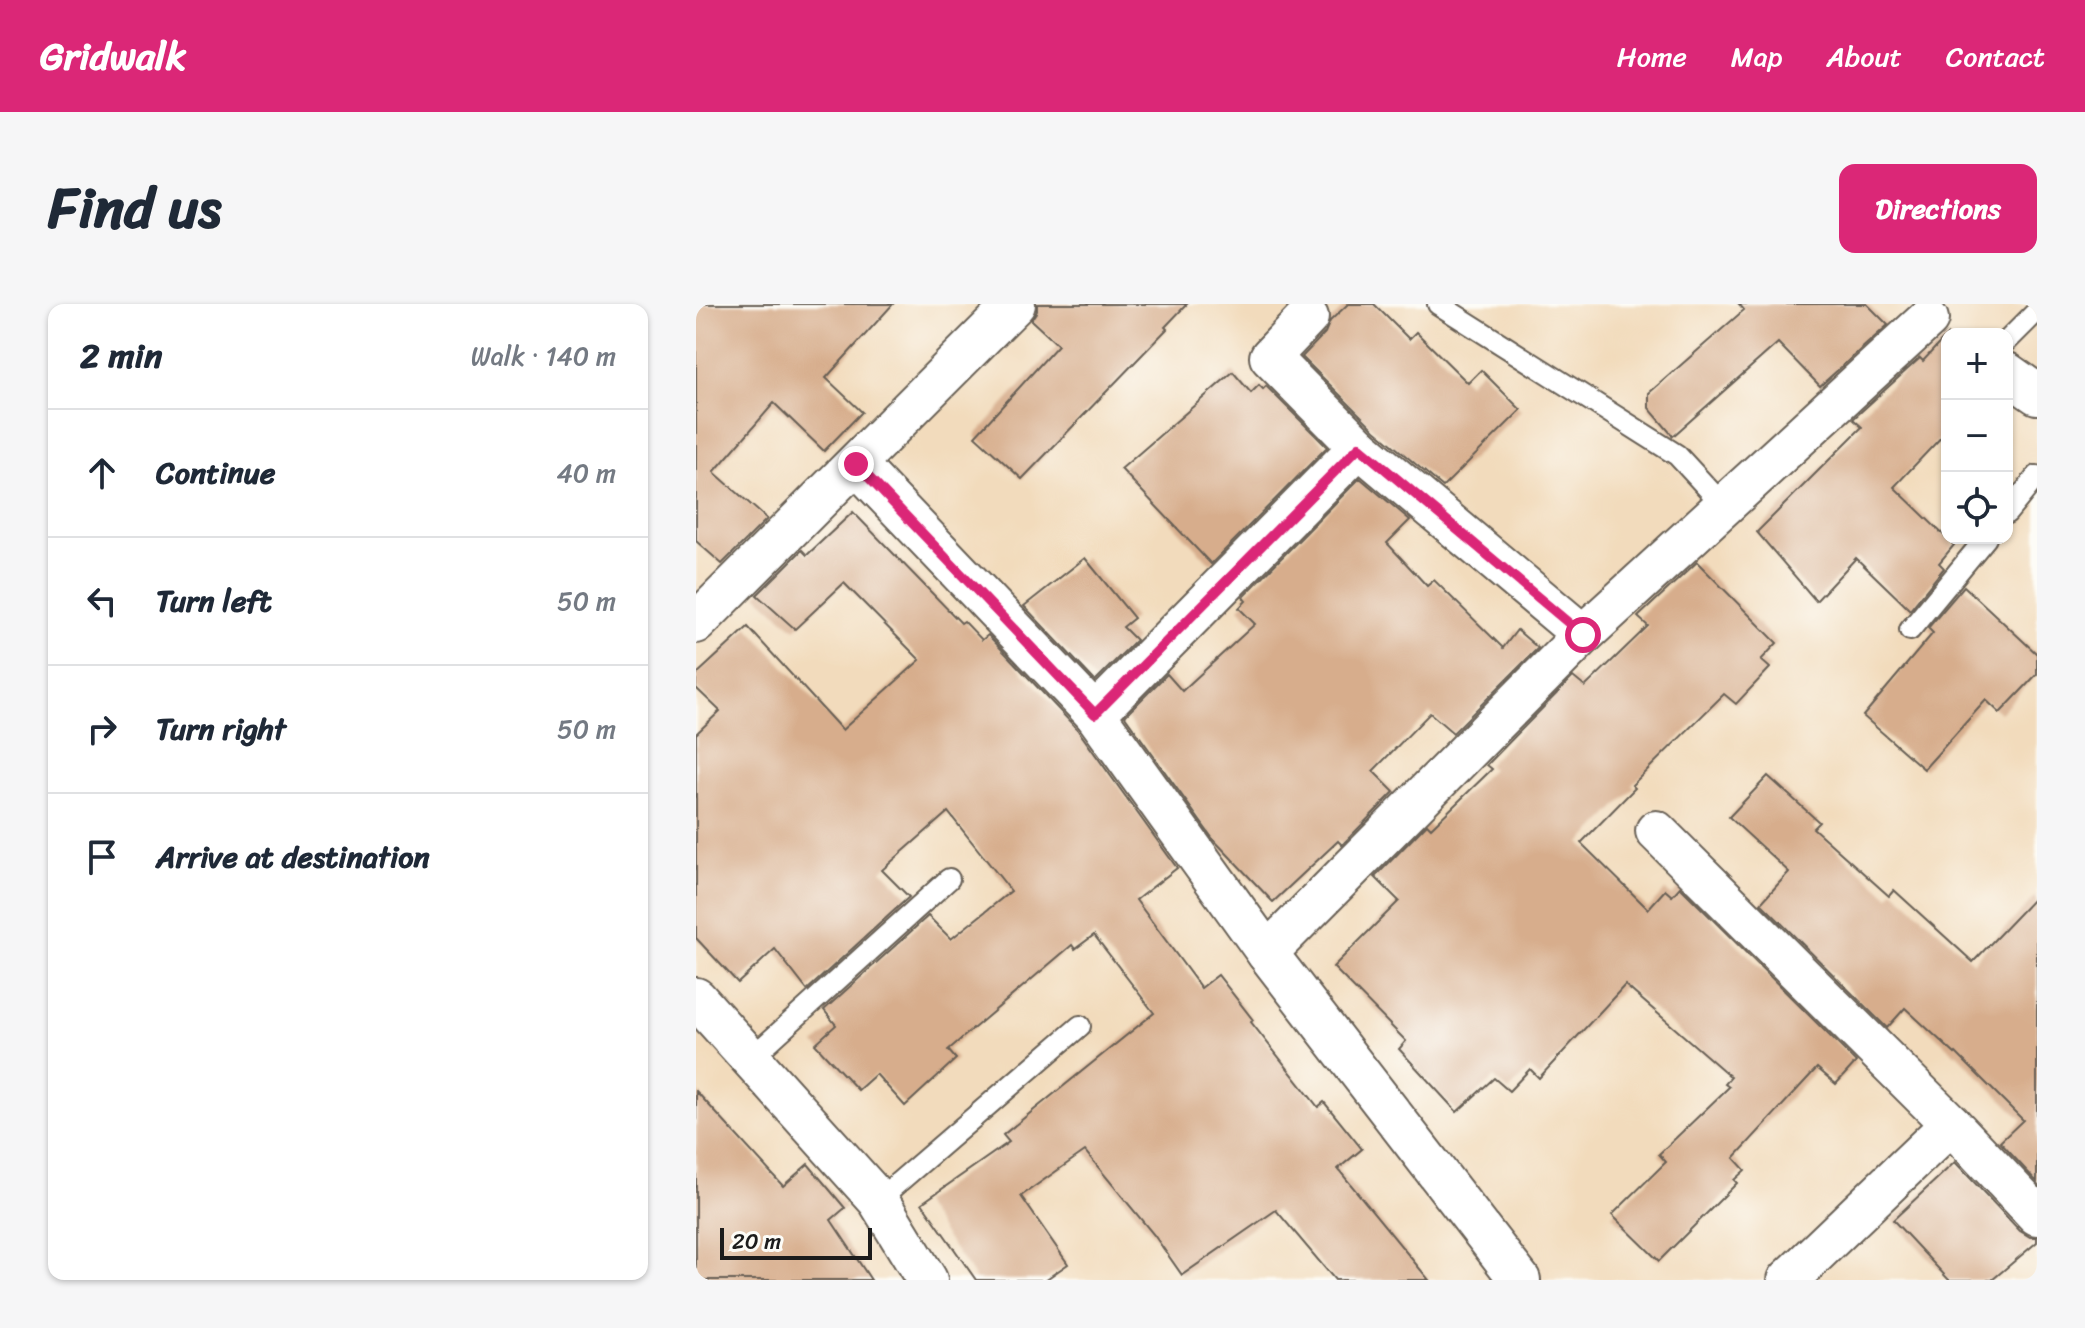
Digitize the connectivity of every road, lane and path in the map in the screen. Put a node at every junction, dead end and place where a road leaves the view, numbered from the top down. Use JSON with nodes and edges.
{"nodes":[{"id":1,"x":1015,"y":304,"type":"edge"},
{"id":2,"x":1438,"y":304,"type":"edge"},
{"id":3,"x":1308,"y":308,"type":"edge"},
{"id":4,"x":2037,"y":311,"type":"edge"},
{"id":5,"x":1929,"y":319,"type":"edge"},
{"id":6,"x":2013,"y":335,"type":"edge"},
{"id":7,"x":2013,"y":377,"type":"edge"},
{"id":8,"x":2037,"y":394,"type":"edge"},
{"id":9,"x":1359,"y":447,"type":"junction"},
{"id":10,"x":856,"y":464,"type":"junction"},
{"id":11,"x":2037,"y":476,"type":"edge"},
{"id":12,"x":1724,"y":506,"type":"junction"},
{"id":13,"x":2013,"y":506,"type":"edge"},
{"id":14,"x":1981,"y":544,"type":"edge"},
{"id":15,"x":696,"y":623,"type":"edge"},
{"id":16,"x":1910,"y":630,"type":"dead end"},
{"id":17,"x":1583,"y":635,"type":"junction"},
{"id":18,"x":1095,"y":714,"type":"junction"},
{"id":19,"x":1656,"y":831,"type":"dead end"},
{"id":20,"x":949,"y":879,"type":"dead end"},
{"id":21,"x":1267,"y":953,"type":"junction"},
{"id":22,"x":696,"y":998,"type":"edge"},
{"id":23,"x":1080,"y":1026,"type":"dead end"},
{"id":24,"x":751,"y":1058,"type":"junction"},
{"id":25,"x":1951,"y":1124,"type":"junction"},
{"id":26,"x":878,"y":1200,"type":"junction"},
{"id":27,"x":2037,"y":1215,"type":"edge"},
{"id":28,"x":927,"y":1280,"type":"edge"},
{"id":29,"x":1520,"y":1280,"type":"edge"},
{"id":30,"x":1788,"y":1280,"type":"edge"}],
"edges":[{"from":1,"to":10,"type":"street"},
{"from":2,"to":12,"type":"lane"},
{"from":3,"to":9,"type":"street"},
{"from":4,"to":6,"type":"lane"},
{"from":5,"to":12,"type":"street"},
{"from":7,"to":8,"type":"street"},
{"from":9,"to":17,"type":"street"},
{"from":9,"to":18,"type":"street"},
{"from":10,"to":15,"type":"street"},
{"from":10,"to":18,"type":"street"},
{"from":11,"to":13,"type":"lane"},
{"from":12,"to":17,"type":"street"},
{"from":14,"to":16,"type":"lane"},
{"from":17,"to":21,"type":"street"},
{"from":18,"to":21,"type":"street"},
{"from":19,"to":25,"type":"street"},
{"from":20,"to":24,"type":"lane"},
{"from":21,"to":29,"type":"street"},
{"from":22,"to":24,"type":"street"},
{"from":23,"to":26,"type":"lane"},
{"from":24,"to":26,"type":"street"},
{"from":25,"to":27,"type":"street"},
{"from":25,"to":30,"type":"street"},
{"from":26,"to":28,"type":"street"}]}
